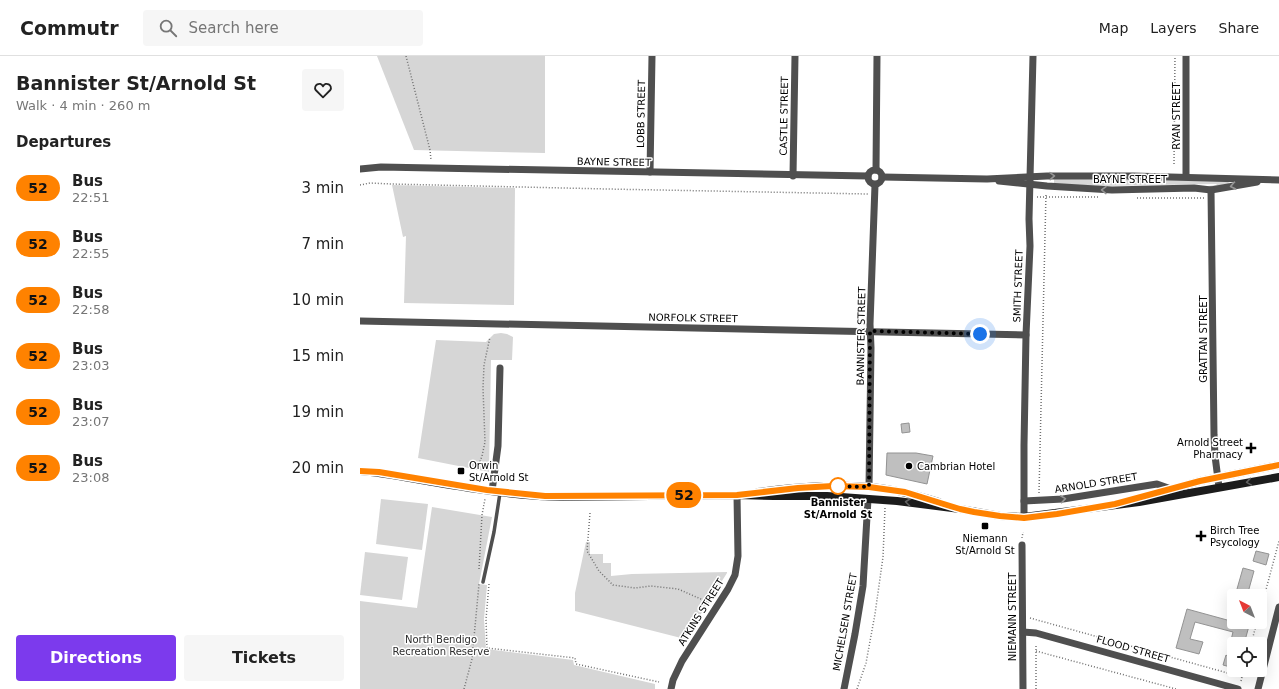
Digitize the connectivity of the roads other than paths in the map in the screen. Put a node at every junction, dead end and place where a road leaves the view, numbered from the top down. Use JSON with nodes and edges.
{"nodes":[{"id":1,"x":652,"y":56,"type":"edge"},
{"id":2,"x":795,"y":56,"type":"edge"},
{"id":3,"x":877,"y":56,"type":"edge"},
{"id":4,"x":1033,"y":56,"type":"edge"},
{"id":5,"x":1186,"y":56,"type":"edge"},
{"id":6,"x":360,"y":169,"type":"edge"},
{"id":7,"x":876,"y":170,"type":"junction"},
{"id":8,"x":650,"y":172,"type":"junction"},
{"id":9,"x":793,"y":176,"type":"junction"},
{"id":10,"x":868,"y":176,"type":"junction"},
{"id":11,"x":1186,"y":176,"type":"junction"},
{"id":12,"x":882,"y":177,"type":"junction"},
{"id":13,"x":1275,"y":180,"type":"edge"},
{"id":14,"x":1030,"y":181,"type":"junction"},
{"id":15,"x":875,"y":185,"type":"junction"},
{"id":16,"x":1211,"y":190,"type":"junction"},
{"id":17,"x":360,"y":321,"type":"edge"},
{"id":18,"x":870,"y":331,"type":"junction"},
{"id":19,"x":1026,"y":335,"type":"junction"},
{"id":20,"x":500,"y":368,"type":"dead end"},
{"id":21,"x":1279,"y":465,"type":"edge"},
{"id":22,"x":360,"y":466,"type":"edge"},
{"id":23,"x":360,"y":471,"type":"edge"},
{"id":24,"x":379,"y":472,"type":"junction"},
{"id":25,"x":1217,"y":477,"type":"junction"},
{"id":26,"x":1279,"y":477,"type":"edge"},
{"id":27,"x":869,"y":487,"type":"junction"},
{"id":28,"x":1219,"y":487,"type":"junction"},
{"id":29,"x":1171,"y":489,"type":"junction"},
{"id":30,"x":496,"y":492,"type":"junction"},
{"id":31,"x":737,"y":495,"type":"junction"},
{"id":32,"x":868,"y":499,"type":"junction"},
{"id":33,"x":1024,"y":501,"type":"junction"},
{"id":34,"x":1115,"y":504,"type":"junction"},
{"id":35,"x":960,"y":509,"type":"junction"},
{"id":36,"x":1024,"y":518,"type":"junction"},
{"id":37,"x":1022,"y":545,"type":"dead end"},
{"id":38,"x":483,"y":582,"type":"dead end"},
{"id":39,"x":1279,"y":607,"type":"edge"},
{"id":40,"x":1022,"y":632,"type":"junction"},
{"id":41,"x":671,"y":689,"type":"edge"},
{"id":42,"x":844,"y":689,"type":"edge"},
{"id":43,"x":1023,"y":689,"type":"edge"},
{"id":44,"x":1238,"y":689,"type":"edge"},
{"id":45,"x":1258,"y":689,"type":"edge"}],
"edges":[{"from":1,"to":8,"type":"street","name":"LOBB STREET"},
{"from":2,"to":9,"type":"street","name":"CASTLE STREET"},
{"from":3,"to":7,"type":"street"},
{"from":4,"to":14,"type":"street","name":"SMITH STREET"},
{"from":5,"to":11,"type":"street","name":"RYAN STREET"},
{"from":6,"to":8,"type":"street","name":"BAYNE STREET"},
{"from":7,"to":10,"type":"street"},
{"from":7,"to":12,"type":"street"},
{"from":8,"to":9,"type":"street","name":"BAYNE STREET"},
{"from":9,"to":10,"type":"street","name":"BAYNE STREET"},
{"from":10,"to":15,"type":"street"},
{"from":11,"to":13,"type":"street","name":"BAYNE STREET"},
{"from":14,"to":11,"type":"street","name":"BAYNE STREET","one_way":true},
{"from":12,"to":14,"type":"street","name":"BAYNE STREET"},
{"from":12,"to":15,"type":"street"},
{"from":13,"to":16,"type":"street","name":"BAYNE STREET","one_way":true},
{"from":16,"to":14,"type":"street","name":"BAYNE STREET","one_way":true},
{"from":14,"to":19,"type":"street","name":"SMITH STREET"},
{"from":15,"to":18,"type":"street","name":"BANNISTER STREET"},
{"from":16,"to":25,"type":"street","name":"GRATTAN STREET"},
{"from":17,"to":18,"type":"street","name":"NORFOLK STREET"},
{"from":18,"to":19,"type":"street","name":"NORFOLK STREET"},
{"from":18,"to":27,"type":"street","name":"BANNISTER STREET"},
{"from":19,"to":33,"type":"street","name":"SMITH STREET"},
{"from":20,"to":30,"type":"street"},
{"from":21,"to":25,"type":"main road","name":"ARNOLD STREET"},
{"from":22,"to":24,"type":"main road","name":"ARNOLD STREET"},
{"from":23,"to":24,"type":"main road","name":"ARNOLD STREET"},
{"from":24,"to":30,"type":"main road","name":"ARNOLD STREET"},
{"from":25,"to":28,"type":"street","name":"GRATTAN STREET"},
{"from":25,"to":29,"type":"main road","name":"ARNOLD STREET"},
{"from":26,"to":28,"type":"main road","name":"ARNOLD STREET","one_way":true},
{"from":27,"to":31,"type":"main road","name":"ARNOLD STREET"},
{"from":27,"to":32,"type":"main road","name":"MICHELSEN STREET"},
{"from":27,"to":35,"type":"main road","name":"ARNOLD STREET"},
{"from":28,"to":34,"type":"main road","name":"ARNOLD STREET"},
{"from":33,"to":29,"type":"street","name":"ARNOLD STREET","one_way":true},
{"from":29,"to":34,"type":"main road","name":"ARNOLD STREET"},
{"from":30,"to":31,"type":"main road","name":"ARNOLD STREET"},
{"from":30,"to":38,"type":"lane"},
{"from":31,"to":32,"type":"main road","name":"ARNOLD STREET"},
{"from":31,"to":41,"type":"street","name":"ATKINS STREET"},
{"from":35,"to":32,"type":"main road","name":"ARNOLD STREET","one_way":true},
{"from":32,"to":42,"type":"street","name":"MICHELSEN STREET"},
{"from":33,"to":36,"type":"street","name":"SMITH STREET"},
{"from":34,"to":36,"type":"main road","name":"ARNOLD STREET"},
{"from":35,"to":36,"type":"main road","name":"ARNOLD STREET"},
{"from":37,"to":40,"type":"street","name":"NIEMANN STREET"},
{"from":39,"to":45,"type":"street"},
{"from":40,"to":43,"type":"street","name":"NIEMANN STREET"},
{"from":40,"to":44,"type":"street","name":"FLOOD STREET"}]}
